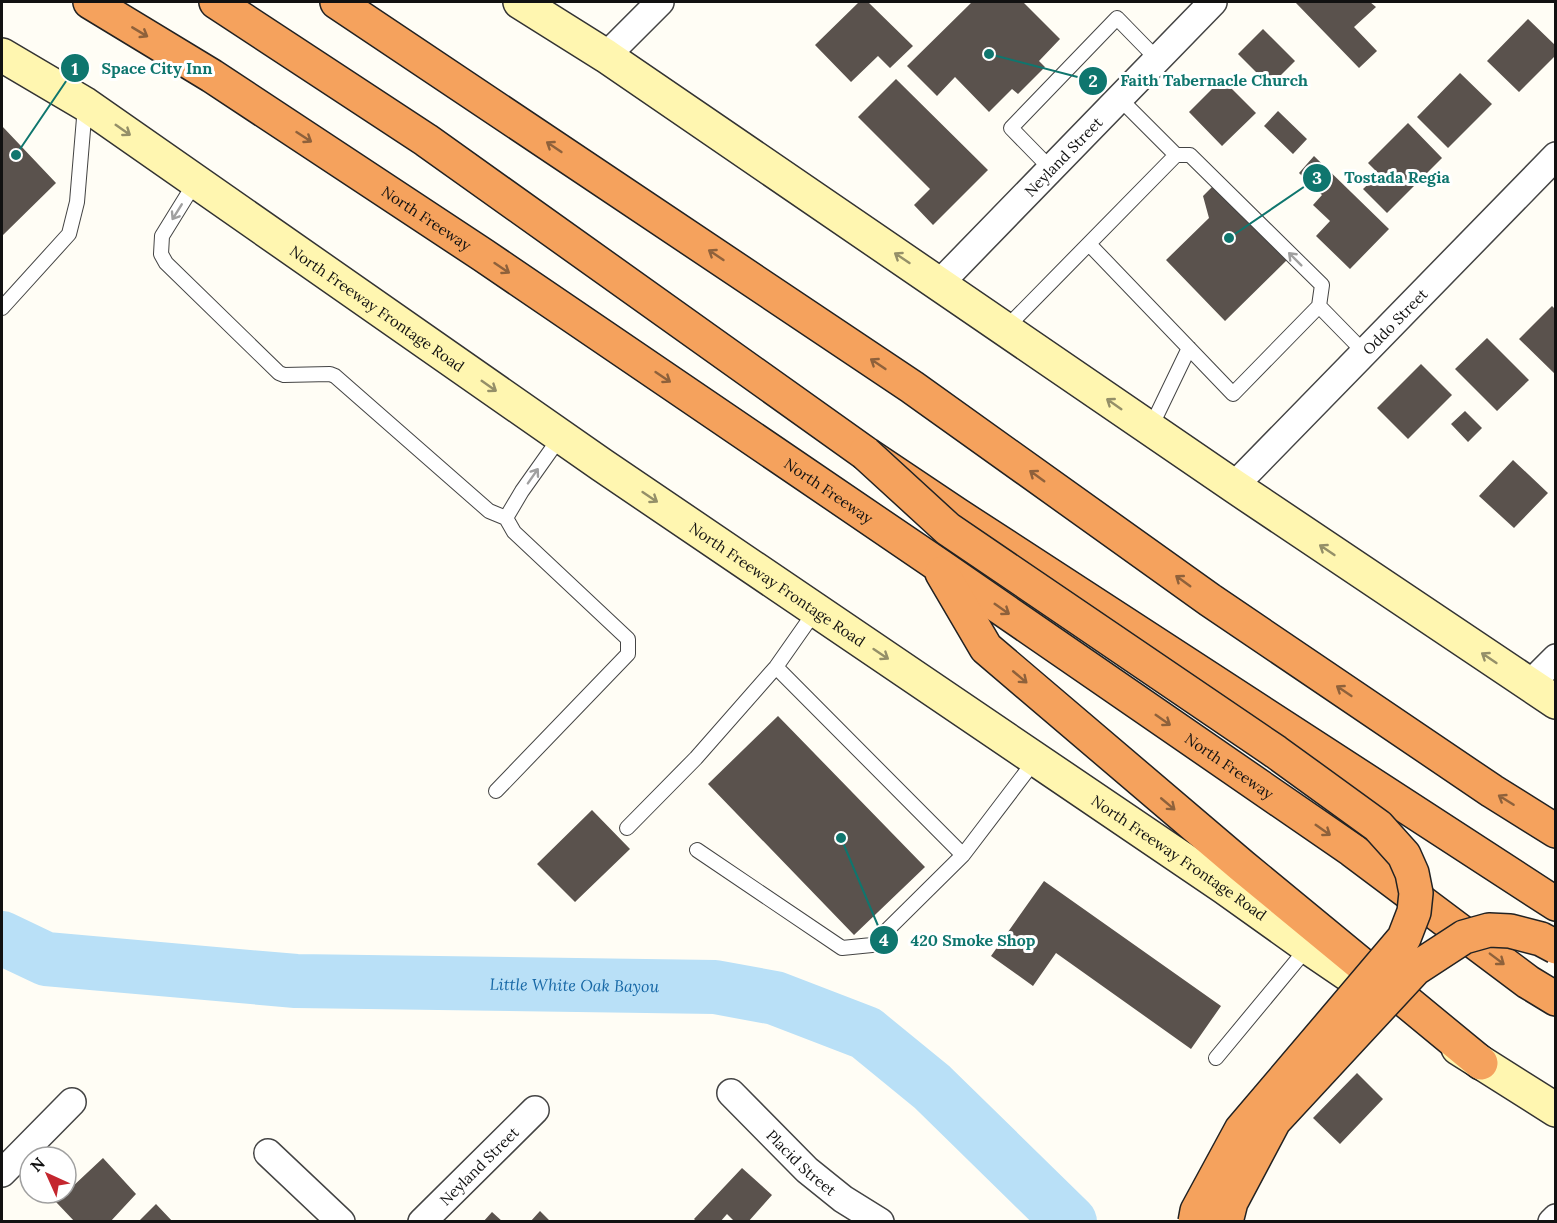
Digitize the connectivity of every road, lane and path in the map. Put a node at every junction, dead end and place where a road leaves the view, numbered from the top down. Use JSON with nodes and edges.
{"nodes":[{"id":1,"x":90,"y":2,"type":"edge"},
{"id":2,"x":216,"y":2,"type":"edge"},
{"id":3,"x":337,"y":2,"type":"edge"},
{"id":4,"x":520,"y":2,"type":"edge"},
{"id":5,"x":660,"y":2,"type":"edge"},
{"id":6,"x":1213,"y":2,"type":"edge"},
{"id":7,"x":2,"y":56,"type":"edge"},
{"id":8,"x":606,"y":57,"type":"junction"},
{"id":9,"x":1157,"y":59,"type":"junction"},
{"id":10,"x":1119,"y":98,"type":"junction"},
{"id":11,"x":85,"y":104,"type":"junction"},
{"id":12,"x":1176,"y":155,"type":"junction"},
{"id":13,"x":1556,"y":156,"type":"edge"},
{"id":14,"x":1051,"y":169,"type":"junction"},
{"id":15,"x":196,"y":181,"type":"junction"},
{"id":16,"x":1089,"y":244,"type":"junction"},
{"id":17,"x":939,"y":284,"type":"junction"},
{"id":18,"x":1318,"y":306,"type":"junction"},
{"id":19,"x":2,"y":308,"type":"edge"},
{"id":20,"x":1005,"y":329,"type":"junction"},
{"id":21,"x":1189,"y":348,"type":"junction"},
{"id":22,"x":1364,"y":352,"type":"junction"},
{"id":23,"x":1150,"y":429,"type":"junction"},
{"id":24,"x":561,"y":436,"type":"junction"},
{"id":25,"x":866,"y":453,"type":"junction"},
{"id":26,"x":1234,"y":486,"type":"junction"},
{"id":27,"x":506,"y":518,"type":"junction"},
{"id":28,"x":937,"y":564,"type":"junction"},
{"id":29,"x":816,"y":610,"type":"junction"},
{"id":30,"x":1556,"y":658,"type":"edge"},
{"id":31,"x":776,"y":668,"type":"junction"},
{"id":32,"x":1542,"y":694,"type":"edge"},
{"id":33,"x":1036,"y":759,"type":"junction"},
{"id":34,"x":495,"y":791,"type":"dead end"},
{"id":35,"x":627,"y":828,"type":"dead end"},
{"id":36,"x":1556,"y":831,"type":"edge"},
{"id":37,"x":697,"y":850,"type":"dead end"},
{"id":38,"x":963,"y":855,"type":"junction"},
{"id":39,"x":1556,"y":904,"type":"edge"},
{"id":40,"x":1308,"y":947,"type":"junction"},
{"id":41,"x":1556,"y":947,"type":"edge"},
{"id":42,"x":1556,"y":999,"type":"edge"},
{"id":43,"x":1216,"y":1058,"type":"dead end"},
{"id":44,"x":1481,"y":1063,"type":"junction"},
{"id":45,"x":730,"y":1093,"type":"dead end"},
{"id":46,"x":72,"y":1102,"type":"dead end"},
{"id":47,"x":535,"y":1110,"type":"dead end"},
{"id":48,"x":1556,"y":1110,"type":"edge"},
{"id":49,"x":268,"y":1153,"type":"dead end"},
{"id":50,"x":2,"y":1173,"type":"edge"},
{"id":51,"x":341,"y":1221,"type":"edge"},
{"id":52,"x":422,"y":1221,"type":"edge"},
{"id":53,"x":880,"y":1221,"type":"edge"},
{"id":54,"x":1195,"y":1221,"type":"edge"},
{"id":55,"x":1226,"y":1221,"type":"edge"}],
"edges":[{"from":1,"to":28,"type":"highway","name":"North Freeway","one_way":true},
{"from":2,"to":25,"type":"highway"},
{"from":36,"to":3,"type":"highway","one_way":true},
{"from":4,"to":8,"type":"main road"},
{"from":5,"to":8,"type":"street"},
{"from":6,"to":9,"type":"street","name":"Neyland Street"},
{"from":7,"to":11,"type":"main road","name":"North Freeway Frontage Road"},
{"from":17,"to":8,"type":"main road","one_way":true},
{"from":9,"to":10,"type":"street","name":"Neyland Street"},
{"from":9,"to":14,"type":"lane"},
{"from":10,"to":12,"type":"lane"},
{"from":10,"to":14,"type":"street","name":"Neyland Street"},
{"from":11,"to":15,"type":"main road","name":"North Freeway Frontage Road","one_way":true},
{"from":11,"to":19,"type":"lane"},
{"from":12,"to":16,"type":"lane"},
{"from":18,"to":12,"type":"lane","one_way":true},
{"from":13,"to":22,"type":"street","name":"Oddo Street"},
{"from":14,"to":17,"type":"street","name":"Neyland Street"},
{"from":15,"to":24,"type":"main road","name":"North Freeway Frontage Road","one_way":true},
{"from":15,"to":27,"type":"lane","one_way":true},
{"from":16,"to":20,"type":"lane"},
{"from":16,"to":21,"type":"lane"},
{"from":17,"to":20,"type":"main road"},
{"from":18,"to":21,"type":"lane"},
{"from":18,"to":22,"type":"lane"},
{"from":23,"to":20,"type":"main road","one_way":true},
{"from":21,"to":23,"type":"lane"},
{"from":22,"to":26,"type":"street","name":"Oddo Street"},
{"from":23,"to":26,"type":"main road"},
{"from":27,"to":24,"type":"lane","one_way":true},
{"from":24,"to":29,"type":"main road","name":"North Freeway Frontage Road","one_way":true},
{"from":25,"to":39,"type":"highway","bridge":true},
{"from":25,"to":54,"type":"highway","bridge":true},
{"from":32,"to":26,"type":"main road","one_way":true},
{"from":27,"to":34,"type":"lane"},
{"from":28,"to":42,"type":"highway","name":"North Freeway","one_way":true},
{"from":28,"to":44,"type":"highway","one_way":true},
{"from":29,"to":31,"type":"lane"},
{"from":29,"to":33,"type":"main road","name":"North Freeway Frontage Road","one_way":true},
{"from":30,"to":32,"type":"street"},
{"from":31,"to":35,"type":"lane"},
{"from":31,"to":38,"type":"lane"},
{"from":33,"to":38,"type":"lane"},
{"from":33,"to":40,"type":"main road","name":"North Freeway Frontage Road"},
{"from":37,"to":38,"type":"lane"},
{"from":40,"to":43,"type":"lane"},
{"from":40,"to":44,"type":"main road","name":"North Freeway Frontage Road"},
{"from":41,"to":55,"type":"highway","bridge":true},
{"from":44,"to":48,"type":"main road","name":"North Freeway Frontage Road"},
{"from":45,"to":53,"type":"street","name":"Placid Street"},
{"from":46,"to":50,"type":"street"},
{"from":47,"to":52,"type":"street","name":"Neyland Street"},
{"from":49,"to":51,"type":"street"}]}
